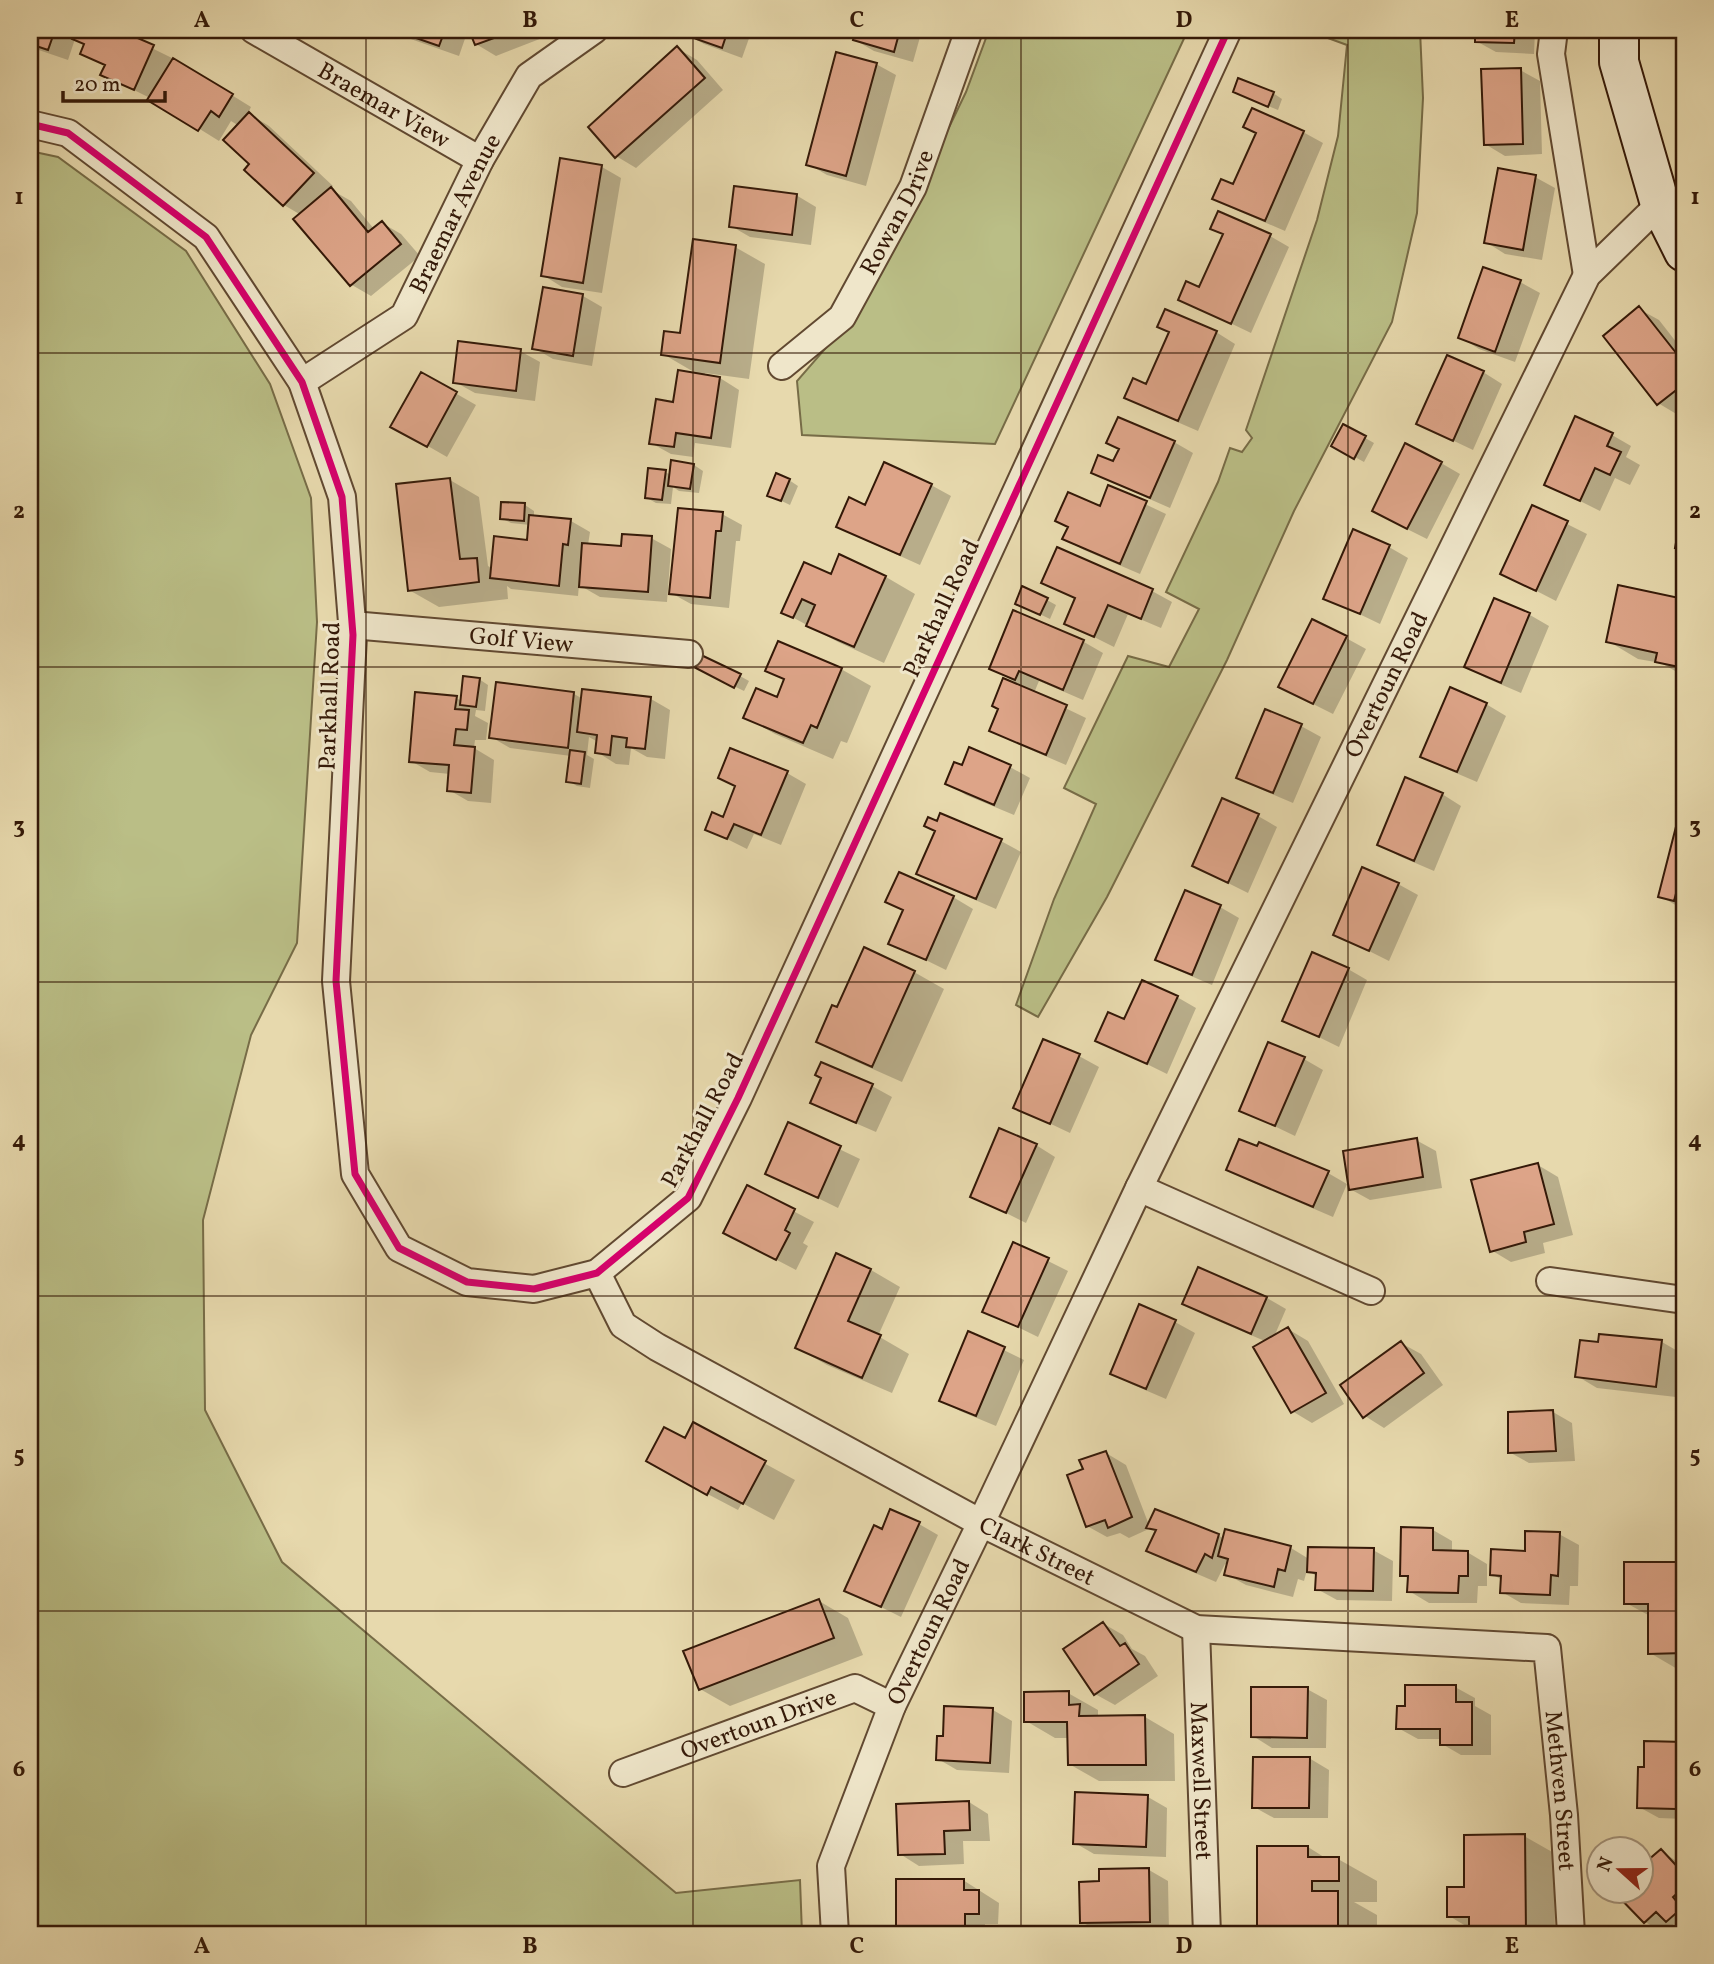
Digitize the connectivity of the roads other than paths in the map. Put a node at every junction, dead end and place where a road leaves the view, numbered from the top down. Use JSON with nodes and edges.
{"nodes":[{"id":1,"x":254,"y":30,"type":"edge"},
{"id":2,"x":594,"y":30,"type":"edge"},
{"id":3,"x":969,"y":30,"type":"edge"},
{"id":4,"x":1228,"y":30,"type":"edge"},
{"id":5,"x":1554,"y":30,"type":"edge"},
{"id":6,"x":1619,"y":30,"type":"edge"},
{"id":7,"x":30,"y":124,"type":"edge"},
{"id":8,"x":480,"y":160,"type":"junction"},
{"id":9,"x":1660,"y":204,"type":"junction"},
{"id":10,"x":1684,"y":252,"type":"edge"},
{"id":11,"x":1587,"y":275,"type":"junction"},
{"id":12,"x":782,"y":366,"type":"dead end"},
{"id":13,"x":302,"y":382,"type":"junction"},
{"id":14,"x":352,"y":625,"type":"junction"},
{"id":15,"x":688,"y":654,"type":"dead end"},
{"id":16,"x":1139,"y":1188,"type":"junction"},
{"id":17,"x":597,"y":1273,"type":"junction"},
{"id":18,"x":1550,"y":1281,"type":"dead end"},
{"id":19,"x":1371,"y":1292,"type":"dead end"},
{"id":20,"x":1684,"y":1300,"type":"edge"},
{"id":21,"x":981,"y":1523,"type":"junction"},
{"id":22,"x":1196,"y":1629,"type":"junction"},
{"id":23,"x":1547,"y":1648,"type":"joint"},
{"id":24,"x":892,"y":1706,"type":"junction"},
{"id":25,"x":623,"y":1773,"type":"dead end"},
{"id":26,"x":835,"y":1934,"type":"edge"},
{"id":27,"x":1207,"y":1934,"type":"edge"},
{"id":28,"x":1571,"y":1934,"type":"edge"}],
"edges":[{"from":1,"to":8,"type":"street","name":"Braemar View"},
{"from":2,"to":8,"type":"street","name":"Braemar Avenue"},
{"from":3,"to":12,"type":"street","name":"Rowan Drive"},
{"from":4,"to":17,"type":"street","name":"Parkhall Road"},
{"from":5,"to":11,"type":"street"},
{"from":6,"to":9,"type":"main road"},
{"from":7,"to":13,"type":"street","name":"Parkhall Road"},
{"from":8,"to":13,"type":"street","name":"Braemar Avenue"},
{"from":9,"to":10,"type":"main road"},
{"from":9,"to":11,"type":"street","name":"Overtoun Road"},
{"from":11,"to":16,"type":"street","name":"Overtoun Road"},
{"from":13,"to":14,"type":"street","name":"Parkhall Road"},
{"from":14,"to":15,"type":"street","name":"Golf View"},
{"from":14,"to":17,"type":"street","name":"Parkhall Road"},
{"from":16,"to":19,"type":"street"},
{"from":16,"to":21,"type":"street","name":"Overtoun Road"},
{"from":17,"to":21,"type":"street","name":"Clark Street"},
{"from":18,"to":20,"type":"street"},
{"from":21,"to":22,"type":"street","name":"Clark Street"},
{"from":21,"to":24,"type":"street","name":"Overtoun Road"},
{"from":22,"to":23,"type":"street","name":"Clark Street"},
{"from":22,"to":27,"type":"street","name":"Maxwell Street"},
{"from":23,"to":28,"type":"street","name":"Methven Street"},
{"from":24,"to":25,"type":"street","name":"Overtoun Drive"},
{"from":24,"to":26,"type":"street","name":"Overtoun Road"}]}
